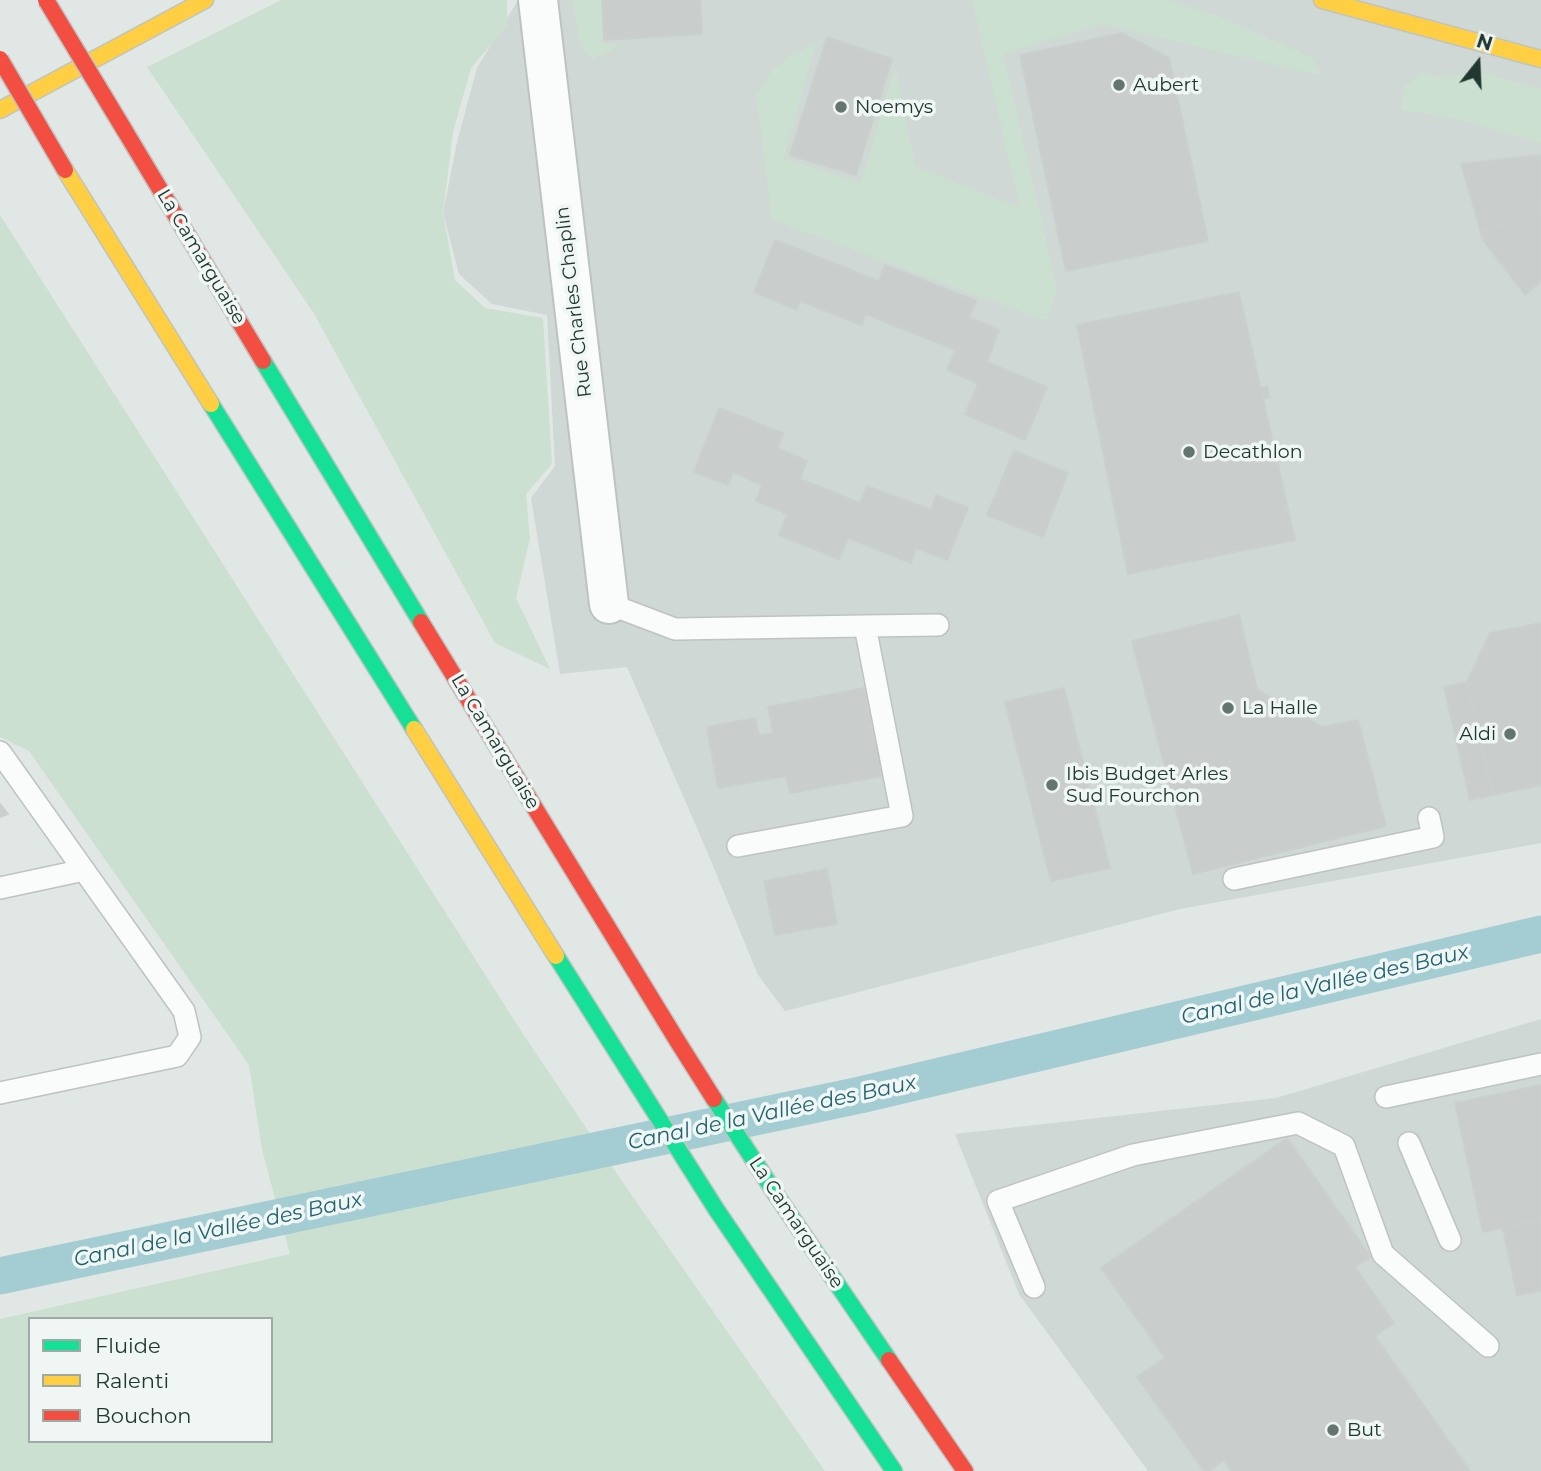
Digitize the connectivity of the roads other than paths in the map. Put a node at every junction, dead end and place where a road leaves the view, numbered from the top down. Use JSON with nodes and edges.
{"nodes":[{"id":1,"x":46,"y":0,"type":"edge"},
{"id":2,"x":205,"y":0,"type":"edge"},
{"id":3,"x":538,"y":0,"type":"edge"},
{"id":4,"x":1322,"y":0,"type":"edge"},
{"id":5,"x":0,"y":59,"type":"edge"},
{"id":6,"x":1541,"y":59,"type":"edge"},
{"id":7,"x":0,"y":110,"type":"edge"},
{"id":8,"x":610,"y":604,"type":"joint"},
{"id":9,"x":938,"y":625,"type":"dead end"},
{"id":10,"x":865,"y":626,"type":"junction"},
{"id":11,"x":0,"y":752,"type":"edge"},
{"id":12,"x":1429,"y":818,"type":"dead end"},
{"id":13,"x":738,"y":846,"type":"dead end"},
{"id":14,"x":83,"y":870,"type":"junction"},
{"id":15,"x":1234,"y":879,"type":"dead end"},
{"id":16,"x":0,"y":888,"type":"edge"},
{"id":17,"x":1541,"y":1064,"type":"edge"},
{"id":18,"x":0,"y":1093,"type":"edge"},
{"id":19,"x":1386,"y":1097,"type":"dead end"},
{"id":20,"x":1409,"y":1143,"type":"dead end"},
{"id":21,"x":1450,"y":1240,"type":"dead end"},
{"id":22,"x":1034,"y":1287,"type":"dead end"},
{"id":23,"x":1488,"y":1346,"type":"dead end"},
{"id":24,"x":894,"y":1471,"type":"edge"},
{"id":25,"x":965,"y":1471,"type":"edge"}],
"edges":[{"from":1,"to":25,"type":"main road","name":"La Camarguaise","bridge":true},
{"from":2,"to":7,"type":"main road"},
{"from":3,"to":8,"type":"street","name":"Rue Charles Chaplin"},
{"from":4,"to":6,"type":"main road"},
{"from":5,"to":24,"type":"main road","bridge":true},
{"from":8,"to":10,"type":"lane"},
{"from":9,"to":10,"type":"lane"},
{"from":10,"to":13,"type":"lane"},
{"from":11,"to":14,"type":"lane"},
{"from":12,"to":15,"type":"lane"},
{"from":14,"to":16,"type":"lane"},
{"from":14,"to":18,"type":"lane"},
{"from":17,"to":19,"type":"lane"},
{"from":20,"to":21,"type":"lane"},
{"from":22,"to":23,"type":"lane"}]}
